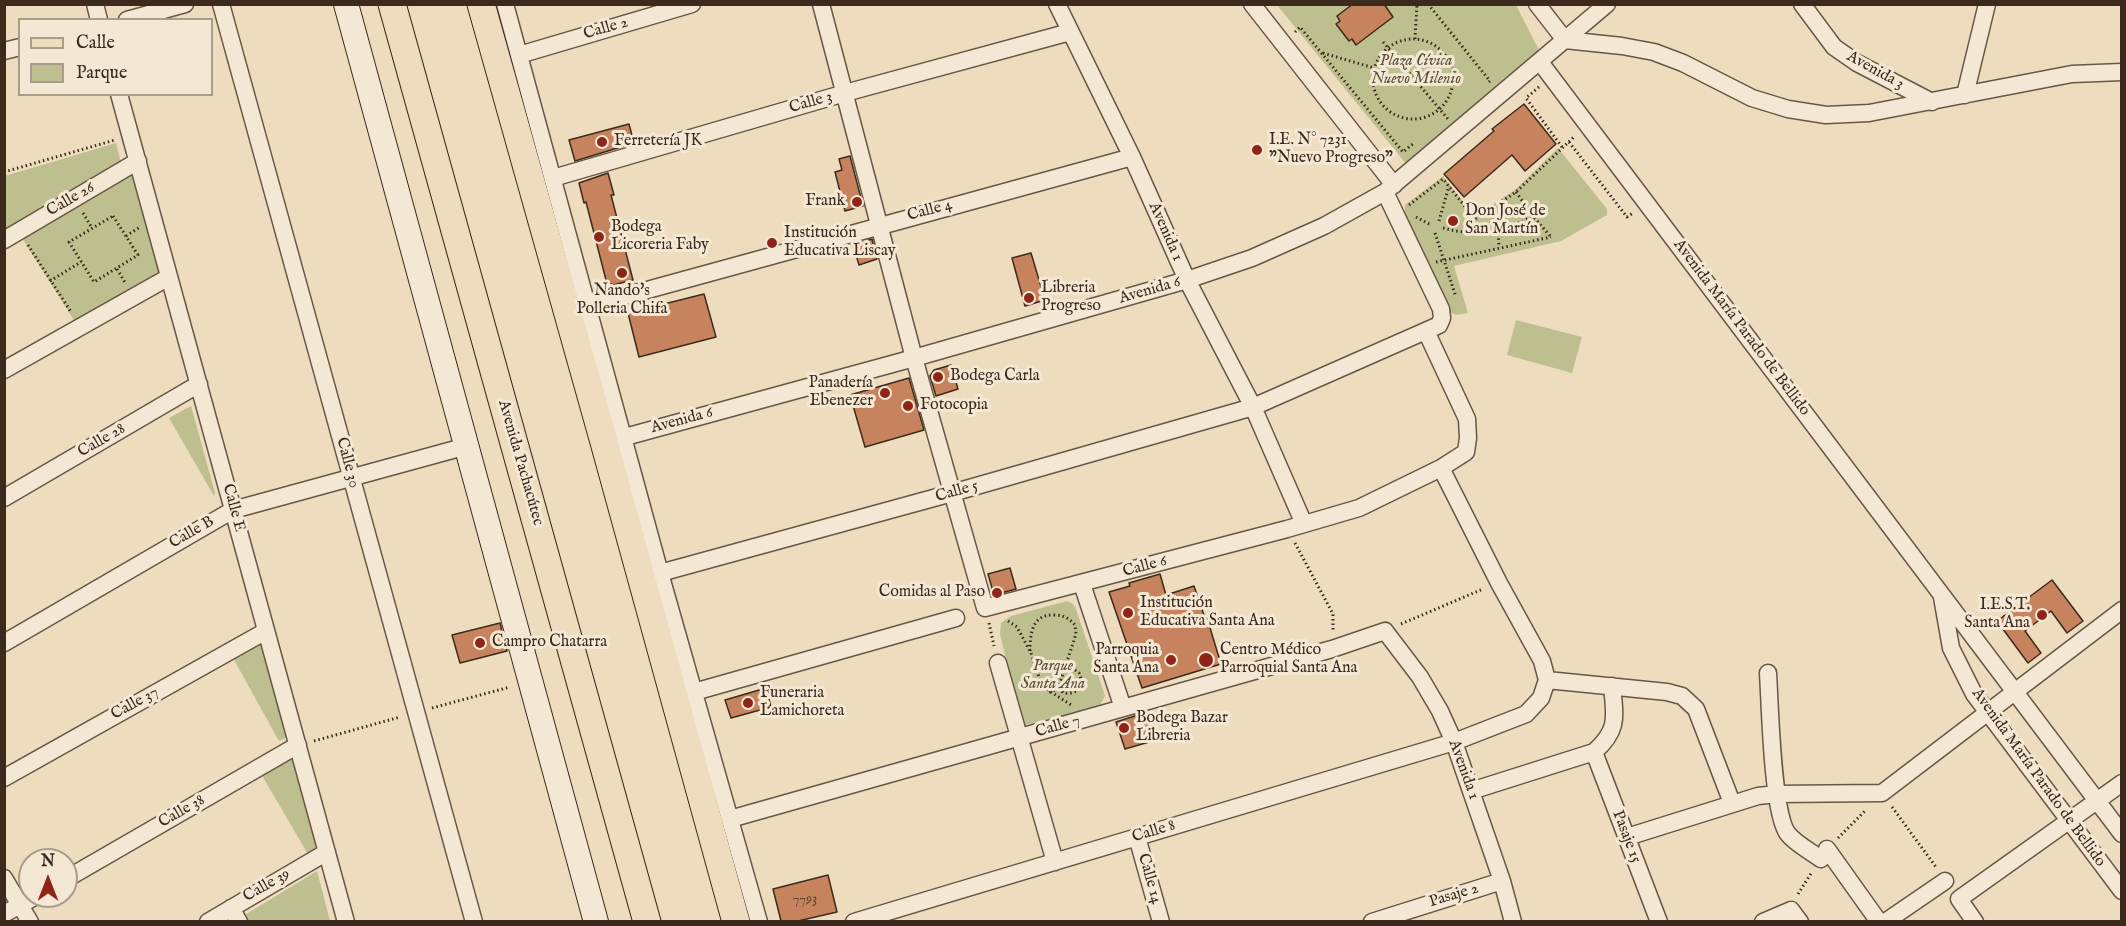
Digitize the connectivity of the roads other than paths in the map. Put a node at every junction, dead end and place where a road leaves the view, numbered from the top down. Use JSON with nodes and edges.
{"nodes":[{"id":1,"x":185,"y":4,"type":"edge"},
{"id":2,"x":221,"y":4,"type":"edge"},
{"id":3,"x":346,"y":4,"type":"edge"},
{"id":4,"x":392,"y":4,"type":"edge"},
{"id":5,"x":481,"y":4,"type":"edge"},
{"id":6,"x":506,"y":4,"type":"edge"},
{"id":7,"x":692,"y":4,"type":"edge"},
{"id":8,"x":821,"y":4,"type":"edge"},
{"id":9,"x":1057,"y":4,"type":"edge"},
{"id":10,"x":1252,"y":4,"type":"edge"},
{"id":11,"x":1537,"y":4,"type":"edge"},
{"id":12,"x":1606,"y":4,"type":"edge"},
{"id":13,"x":1802,"y":4,"type":"edge"},
{"id":14,"x":1987,"y":4,"type":"edge"},
{"id":15,"x":134,"y":18,"type":"edge"},
{"id":16,"x":1070,"y":32,"type":"junction"},
{"id":17,"x":1565,"y":40,"type":"junction"},
{"id":18,"x":519,"y":55,"type":"junction"},
{"id":19,"x":1540,"y":62,"type":"junction"},
{"id":20,"x":2121,"y":72,"type":"edge"},
{"id":21,"x":845,"y":93,"type":"junction"},
{"id":22,"x":1965,"y":95,"type":"junction"},
{"id":23,"x":120,"y":96,"type":"edge"},
{"id":24,"x":1932,"y":102,"type":"junction"},
{"id":25,"x":1132,"y":157,"type":"junction"},
{"id":26,"x":138,"y":161,"type":"junction"},
{"id":27,"x":553,"y":178,"type":"junction"},
{"id":28,"x":1389,"y":188,"type":"junction"},
{"id":29,"x":880,"y":224,"type":"junction"},
{"id":30,"x":12,"y":235,"type":"edge"},
{"id":31,"x":169,"y":277,"type":"junction"},
{"id":32,"x":1187,"y":280,"type":"junction"},
{"id":33,"x":589,"y":306,"type":"junction"},
{"id":34,"x":1426,"y":332,"type":"junction"},
{"id":35,"x":914,"y":358,"type":"junction"},
{"id":36,"x":4,"y":370,"type":"edge"},
{"id":37,"x":199,"y":384,"type":"junction"},
{"id":38,"x":1253,"y":407,"type":"junction"},
{"id":39,"x":625,"y":437,"type":"junction"},
{"id":40,"x":467,"y":446,"type":"junction"},
{"id":41,"x":1442,"y":468,"type":"junction"},
{"id":42,"x":350,"y":477,"type":"junction"},
{"id":43,"x":952,"y":493,"type":"junction"},
{"id":44,"x":4,"y":498,"type":"edge"},
{"id":45,"x":233,"y":510,"type":"junction"},
{"id":46,"x":1304,"y":524,"type":"junction"},
{"id":47,"x":660,"y":573,"type":"junction"},
{"id":48,"x":1082,"y":584,"type":"junction"},
{"id":49,"x":1941,"y":593,"type":"junction"},
{"id":50,"x":2121,"y":610,"type":"edge"},
{"id":51,"x":956,"y":618,"type":"dead end"},
{"id":52,"x":266,"y":631,"type":"junction"},
{"id":53,"x":1385,"y":631,"type":"joint"},
{"id":54,"x":4,"y":643,"type":"edge"},
{"id":55,"x":998,"y":663,"type":"road end"},
{"id":56,"x":1768,"y":673,"type":"dead end"},
{"id":57,"x":1547,"y":680,"type":"junction"},
{"id":58,"x":1612,"y":686,"type":"junction"},
{"id":59,"x":2014,"y":690,"type":"junction"},
{"id":60,"x":694,"y":692,"type":"junction"},
{"id":61,"x":1123,"y":708,"type":"junction"},
{"id":62,"x":1987,"y":711,"type":"junction"},
{"id":63,"x":1020,"y":737,"type":"junction"},
{"id":64,"x":1454,"y":742,"type":"junction"},
{"id":65,"x":298,"y":745,"type":"junction"},
{"id":66,"x":1594,"y":752,"type":"junction"},
{"id":67,"x":4,"y":778,"type":"edge"},
{"id":68,"x":2121,"y":783,"type":"edge"},
{"id":69,"x":1471,"y":791,"type":"junction"},
{"id":70,"x":1776,"y":794,"type":"junction"},
{"id":71,"x":2097,"y":801,"type":"junction"},
{"id":72,"x":1732,"y":803,"type":"junction"},
{"id":73,"x":730,"y":819,"type":"junction"},
{"id":74,"x":2069,"y":821,"type":"junction"},
{"id":75,"x":2121,"y":834,"type":"edge"},
{"id":76,"x":1137,"y":837,"type":"junction"},
{"id":77,"x":1627,"y":837,"type":"junction"},
{"id":78,"x":327,"y":852,"type":"junction"},
{"id":79,"x":1055,"y":862,"type":"junction"},
{"id":80,"x":78,"y":872,"type":"edge"},
{"id":81,"x":4,"y":878,"type":"edge"},
{"id":82,"x":1502,"y":881,"type":"junction"},
{"id":83,"x":1945,"y":881,"type":"road end"},
{"id":84,"x":2121,"y":891,"type":"edge"},
{"id":85,"x":18,"y":900,"type":"edge"},
{"id":86,"x":18,"y":907,"type":"edge"},
{"id":87,"x":4,"y":914,"type":"edge"},
{"id":88,"x":235,"y":914,"type":"edge"},
{"id":89,"x":1796,"y":916,"type":"edge"},
{"id":90,"x":207,"y":921,"type":"edge"},
{"id":91,"x":346,"y":921,"type":"edge"},
{"id":92,"x":474,"y":921,"type":"edge"},
{"id":93,"x":596,"y":921,"type":"edge"},
{"id":94,"x":647,"y":921,"type":"edge"},
{"id":95,"x":736,"y":921,"type":"edge"},
{"id":96,"x":759,"y":921,"type":"edge"},
{"id":97,"x":854,"y":921,"type":"edge"},
{"id":98,"x":1161,"y":921,"type":"edge"},
{"id":99,"x":1372,"y":921,"type":"edge"},
{"id":100,"x":1513,"y":921,"type":"edge"},
{"id":101,"x":1659,"y":921,"type":"edge"},
{"id":102,"x":1763,"y":921,"type":"edge"},
{"id":103,"x":1879,"y":921,"type":"edge"},
{"id":104,"x":1885,"y":921,"type":"edge"},
{"id":105,"x":1975,"y":921,"type":"edge"}],
"edges":[{"from":1,"to":15,"type":"street"},
{"from":2,"to":42,"type":"street","name":"Calle 30"},
{"from":3,"to":40,"type":"street"},
{"from":4,"to":94,"type":"main road","name":"Avenida Pachacútec"},
{"from":5,"to":95,"type":"main road"},
{"from":6,"to":18,"type":"street"},
{"from":7,"to":18,"type":"street","name":"Calle 2"},
{"from":8,"to":21,"type":"street"},
{"from":9,"to":16,"type":"street","name":"Avenida 1"},
{"from":10,"to":28,"type":"street"},
{"from":11,"to":17,"type":"street"},
{"from":12,"to":17,"type":"street","name":"Avenida 6"},
{"from":13,"to":24,"type":"street","name":"Avenida 3"},
{"from":14,"to":22,"type":"street"},
{"from":16,"to":21,"type":"street","name":"Calle 3"},
{"from":16,"to":25,"type":"street","name":"Avenida 1"},
{"from":17,"to":19,"type":"street","name":"Avenida 6"},
{"from":17,"to":24,"type":"street"},
{"from":18,"to":27,"type":"street"},
{"from":19,"to":28,"type":"street","name":"Avenida 6"},
{"from":19,"to":49,"type":"street","name":"Avenida María Parado de Bellido"},
{"from":20,"to":22,"type":"street"},
{"from":21,"to":27,"type":"street","name":"Calle 3"},
{"from":21,"to":29,"type":"street"},
{"from":22,"to":24,"type":"street"},
{"from":23,"to":26,"type":"street","name":"Calle E"},
{"from":25,"to":29,"type":"street","name":"Calle 4"},
{"from":25,"to":32,"type":"street","name":"Avenida 1"},
{"from":26,"to":30,"type":"street","name":"Calle 26"},
{"from":26,"to":31,"type":"street","name":"Calle E"},
{"from":27,"to":33,"type":"street"},
{"from":28,"to":32,"type":"street","name":"Avenida 6"},
{"from":28,"to":34,"type":"street"},
{"from":29,"to":33,"type":"street","name":"Calle 4"},
{"from":29,"to":35,"type":"street"},
{"from":31,"to":36,"type":"street"},
{"from":31,"to":37,"type":"street","name":"Calle E"},
{"from":32,"to":35,"type":"street","name":"Avenida 6"},
{"from":32,"to":38,"type":"street","name":"Avenida 1"},
{"from":33,"to":39,"type":"street"},
{"from":34,"to":38,"type":"street","name":"Calle 5"},
{"from":34,"to":41,"type":"street","name":"Calle 6"},
{"from":35,"to":39,"type":"street","name":"Avenida 6"},
{"from":35,"to":43,"type":"street"},
{"from":37,"to":44,"type":"street","name":"Calle 28"},
{"from":37,"to":45,"type":"street","name":"Calle E"},
{"from":38,"to":43,"type":"street","name":"Calle 5"},
{"from":38,"to":46,"type":"street","name":"Avenida 1"},
{"from":39,"to":47,"type":"street"},
{"from":40,"to":42,"type":"street","name":"Calle B"},
{"from":40,"to":93,"type":"street"},
{"from":41,"to":46,"type":"street","name":"Calle 6"},
{"from":41,"to":57,"type":"street"},
{"from":42,"to":45,"type":"street","name":"Calle B"},
{"from":42,"to":92,"type":"street","name":"Calle 30"},
{"from":43,"to":47,"type":"street","name":"Calle 5"},
{"from":43,"to":48,"type":"street","name":"Calle 6"},
{"from":45,"to":52,"type":"street","name":"Calle E"},
{"from":45,"to":54,"type":"street","name":"Calle B"},
{"from":46,"to":48,"type":"street","name":"Calle 6"},
{"from":47,"to":60,"type":"street"},
{"from":48,"to":61,"type":"street"},
{"from":49,"to":59,"type":"street","name":"Avenida María Parado de Bellido"},
{"from":49,"to":62,"type":"street","name":"Avenida María Parado de Bellido"},
{"from":50,"to":59,"type":"street"},
{"from":51,"to":60,"type":"street"},
{"from":52,"to":65,"type":"street","name":"Calle E"},
{"from":52,"to":67,"type":"street","name":"Calle 37"},
{"from":53,"to":61,"type":"street","name":"Calle 7"},
{"from":53,"to":64,"type":"street","name":"Avenida 1"},
{"from":55,"to":63,"type":"street"},
{"from":56,"to":70,"type":"street"},
{"from":57,"to":58,"type":"street"},
{"from":57,"to":64,"type":"street","name":"Calle 8"},
{"from":58,"to":66,"type":"street"},
{"from":58,"to":72,"type":"street"},
{"from":59,"to":62,"type":"street"},
{"from":59,"to":71,"type":"street","name":"Avenida María Parado de Bellido"},
{"from":60,"to":73,"type":"street"},
{"from":61,"to":63,"type":"street","name":"Calle 7"},
{"from":62,"to":70,"type":"street"},
{"from":62,"to":74,"type":"street","name":"Avenida María Parado de Bellido"},
{"from":63,"to":73,"type":"street","name":"Calle 7"},
{"from":63,"to":79,"type":"street"},
{"from":64,"to":69,"type":"street","name":"Avenida 1"},
{"from":64,"to":76,"type":"street","name":"Calle 8"},
{"from":65,"to":78,"type":"street","name":"Calle E"},
{"from":65,"to":80,"type":"street","name":"Calle 38"},
{"from":66,"to":69,"type":"street"},
{"from":66,"to":77,"type":"street","name":"Pasaje 15"},
{"from":68,"to":71,"type":"street"},
{"from":69,"to":82,"type":"street","name":"Avenida 1"},
{"from":70,"to":72,"type":"street"},
{"from":70,"to":103,"type":"street"},
{"from":71,"to":74,"type":"street"},
{"from":71,"to":75,"type":"street","name":"Avenida María Parado de Bellido"},
{"from":72,"to":77,"type":"street"},
{"from":73,"to":96,"type":"street"},
{"from":74,"to":84,"type":"street","name":"Avenida María Parado de Bellido"},
{"from":74,"to":105,"type":"street"},
{"from":76,"to":79,"type":"street","name":"Calle 8"},
{"from":76,"to":98,"type":"street","name":"Calle 14"},
{"from":77,"to":101,"type":"street","name":"Pasaje 15"},
{"from":78,"to":88,"type":"street","name":"Calle 39"},
{"from":78,"to":91,"type":"street","name":"Calle E"},
{"from":79,"to":97,"type":"street","name":"Calle 8"},
{"from":81,"to":85,"type":"street"},
{"from":82,"to":99,"type":"street","name":"Pasaje 2"},
{"from":82,"to":100,"type":"street","name":"Avenida 1"},
{"from":83,"to":104,"type":"street"},
{"from":86,"to":87,"type":"street"},
{"from":88,"to":90,"type":"street","name":"Calle 39"},
{"from":89,"to":102,"type":"street"}]}
